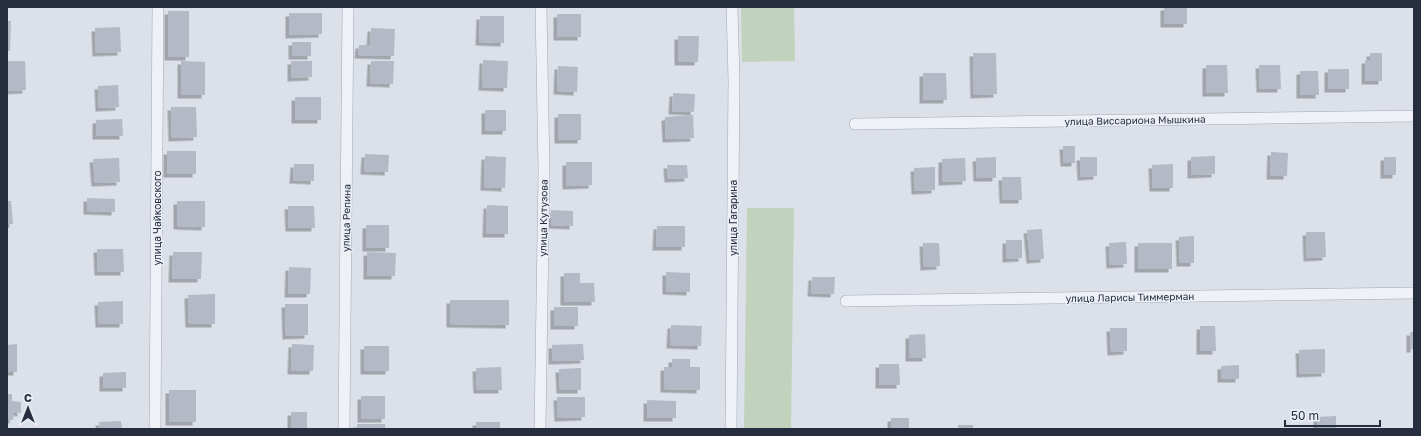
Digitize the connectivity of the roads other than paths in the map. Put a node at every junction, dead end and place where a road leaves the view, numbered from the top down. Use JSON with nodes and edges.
{"nodes":[{"id":1,"x":158,"y":7,"type":"edge"},
{"id":2,"x":348,"y":7,"type":"edge"},
{"id":3,"x":541,"y":7,"type":"edge"},
{"id":4,"x":732,"y":7,"type":"edge"},
{"id":5,"x":1414,"y":116,"type":"edge"},
{"id":6,"x":855,"y":124,"type":"dead end"},
{"id":7,"x":1414,"y":293,"type":"edge"},
{"id":8,"x":846,"y":301,"type":"dead end"},
{"id":9,"x":155,"y":429,"type":"edge"},
{"id":10,"x":344,"y":429,"type":"edge"},
{"id":11,"x":540,"y":429,"type":"edge"},
{"id":12,"x":731,"y":429,"type":"edge"}],
"edges":[{"from":1,"to":9,"type":"street","name":"улица Чайковского"},
{"from":2,"to":10,"type":"street","name":"улица Репина"},
{"from":3,"to":11,"type":"street","name":"улица Кутузова"},
{"from":4,"to":12,"type":"street","name":"улица Гагарина"},
{"from":5,"to":6,"type":"street","name":"улица Виссариона Мышкина"},
{"from":7,"to":8,"type":"street","name":"улица Ларисы Тиммерман"}]}
